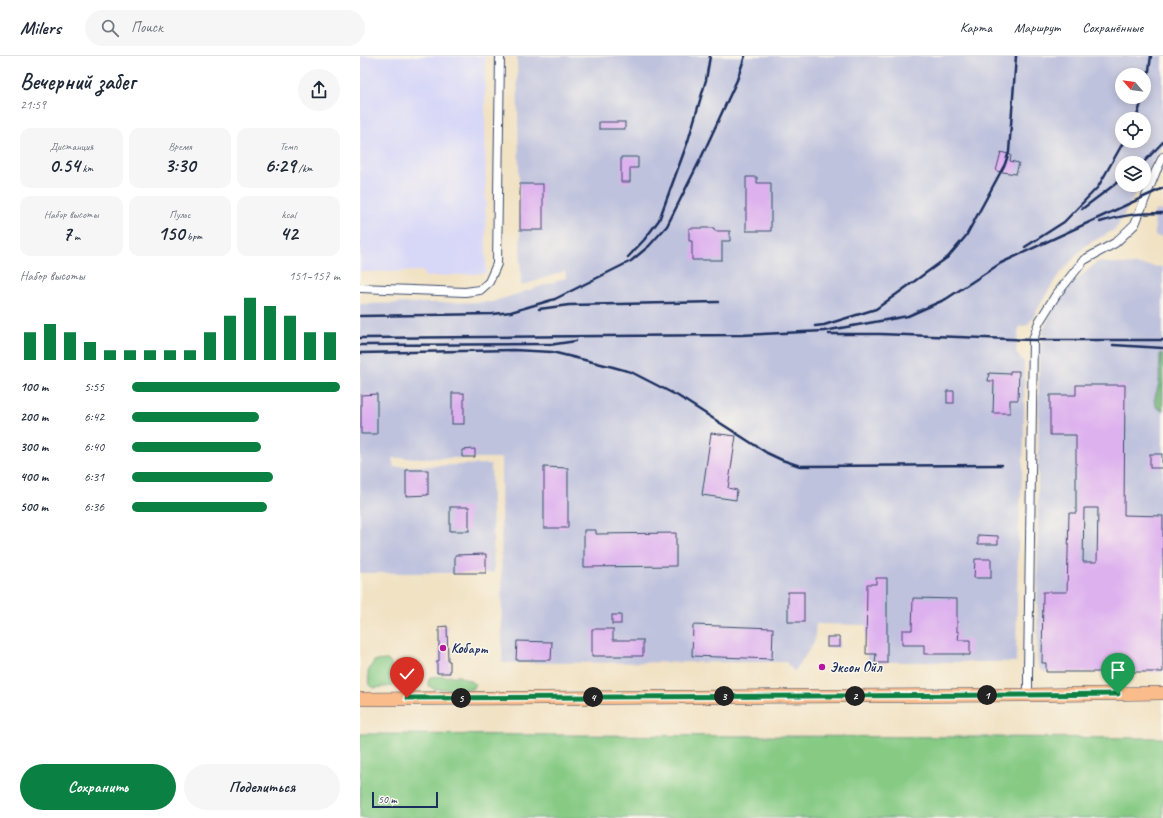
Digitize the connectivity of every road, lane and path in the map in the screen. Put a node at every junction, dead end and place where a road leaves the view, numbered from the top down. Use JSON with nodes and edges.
{"nodes":[{"id":1,"x":500,"y":56,"type":"edge"},
{"id":2,"x":1163,"y":157,"type":"edge"},
{"id":3,"x":360,"y":288,"type":"edge"},
{"id":4,"x":1163,"y":693,"type":"edge"},
{"id":5,"x":1028,"y":695,"type":"junction"},
{"id":6,"x":360,"y":699,"type":"edge"}],
"edges":[{"from":1,"to":3,"type":"street"},
{"from":2,"to":5,"type":"street"},
{"from":4,"to":5,"type":"main road"},
{"from":5,"to":6,"type":"main road"}]}
